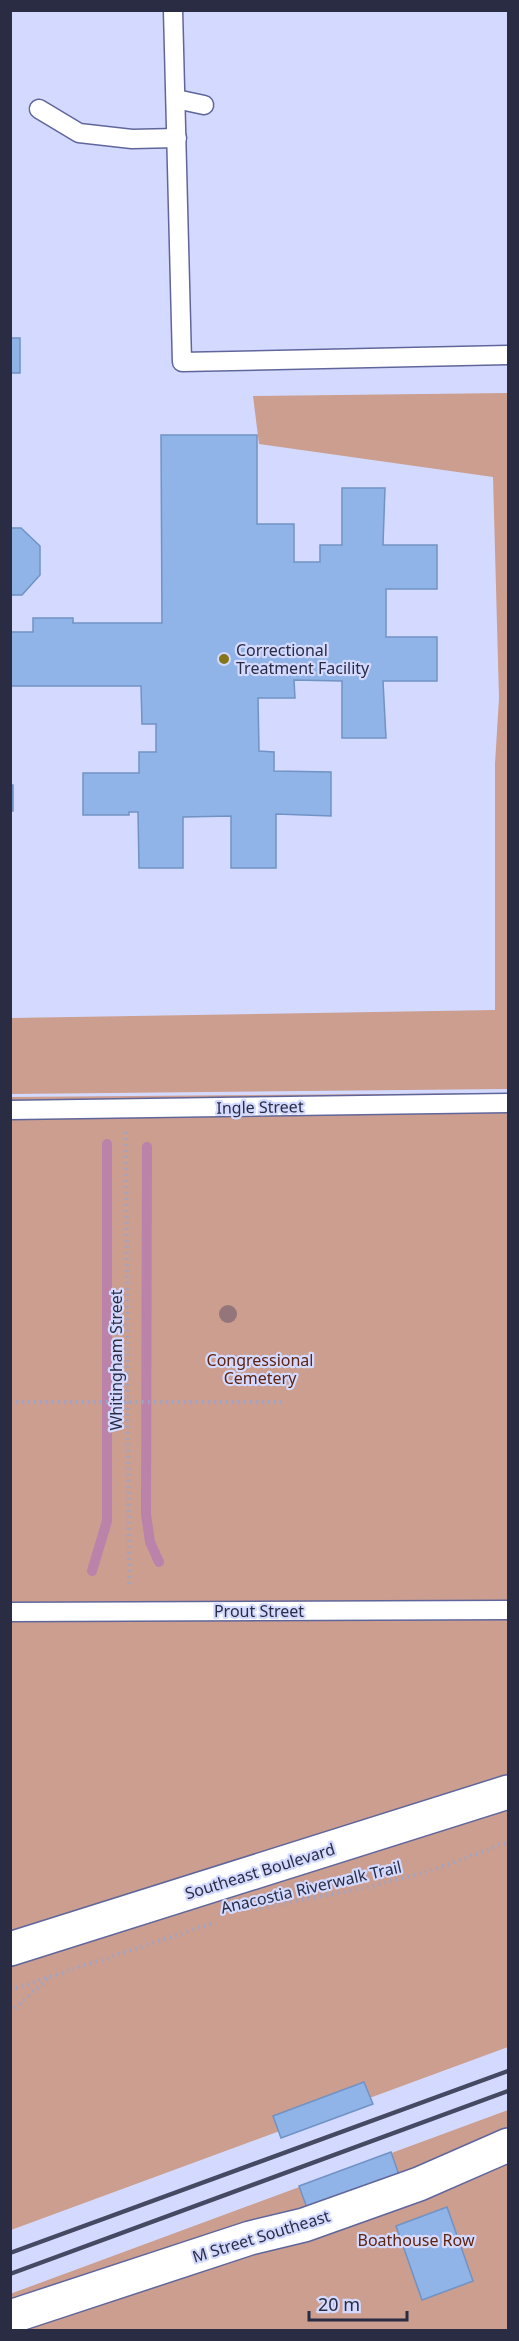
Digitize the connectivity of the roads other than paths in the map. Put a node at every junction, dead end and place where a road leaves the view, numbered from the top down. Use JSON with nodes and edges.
{"nodes":[{"id":1,"x":173,"y":10,"type":"edge"},
{"id":2,"x":176,"y":99,"type":"junction"},
{"id":3,"x":204,"y":105,"type":"dead end"},
{"id":4,"x":39,"y":109,"type":"dead end"},
{"id":5,"x":177,"y":138,"type":"junction"},
{"id":6,"x":508,"y":355,"type":"edge"},
{"id":7,"x":508,"y":1103,"type":"edge"},
{"id":8,"x":10,"y":1110,"type":"edge"},
{"id":9,"x":508,"y":1610,"type":"edge"},
{"id":10,"x":10,"y":1612,"type":"edge"},
{"id":11,"x":508,"y":1792,"type":"edge"},
{"id":12,"x":10,"y":1949,"type":"edge"},
{"id":13,"x":508,"y":2145,"type":"edge"},
{"id":14,"x":10,"y":2317,"type":"edge"}],
"edges":[{"from":1,"to":2,"type":"lane"},
{"from":2,"to":3,"type":"lane"},
{"from":2,"to":5,"type":"lane"},
{"from":4,"to":5,"type":"lane"},
{"from":5,"to":6,"type":"lane"},
{"from":7,"to":8,"type":"lane","name":"Ingle Street"},
{"from":9,"to":10,"type":"lane","name":"Prout Street"},
{"from":11,"to":12,"type":"street","name":"Southeast Boulevard"},
{"from":13,"to":14,"type":"street","name":"M Street Southeast"}]}
